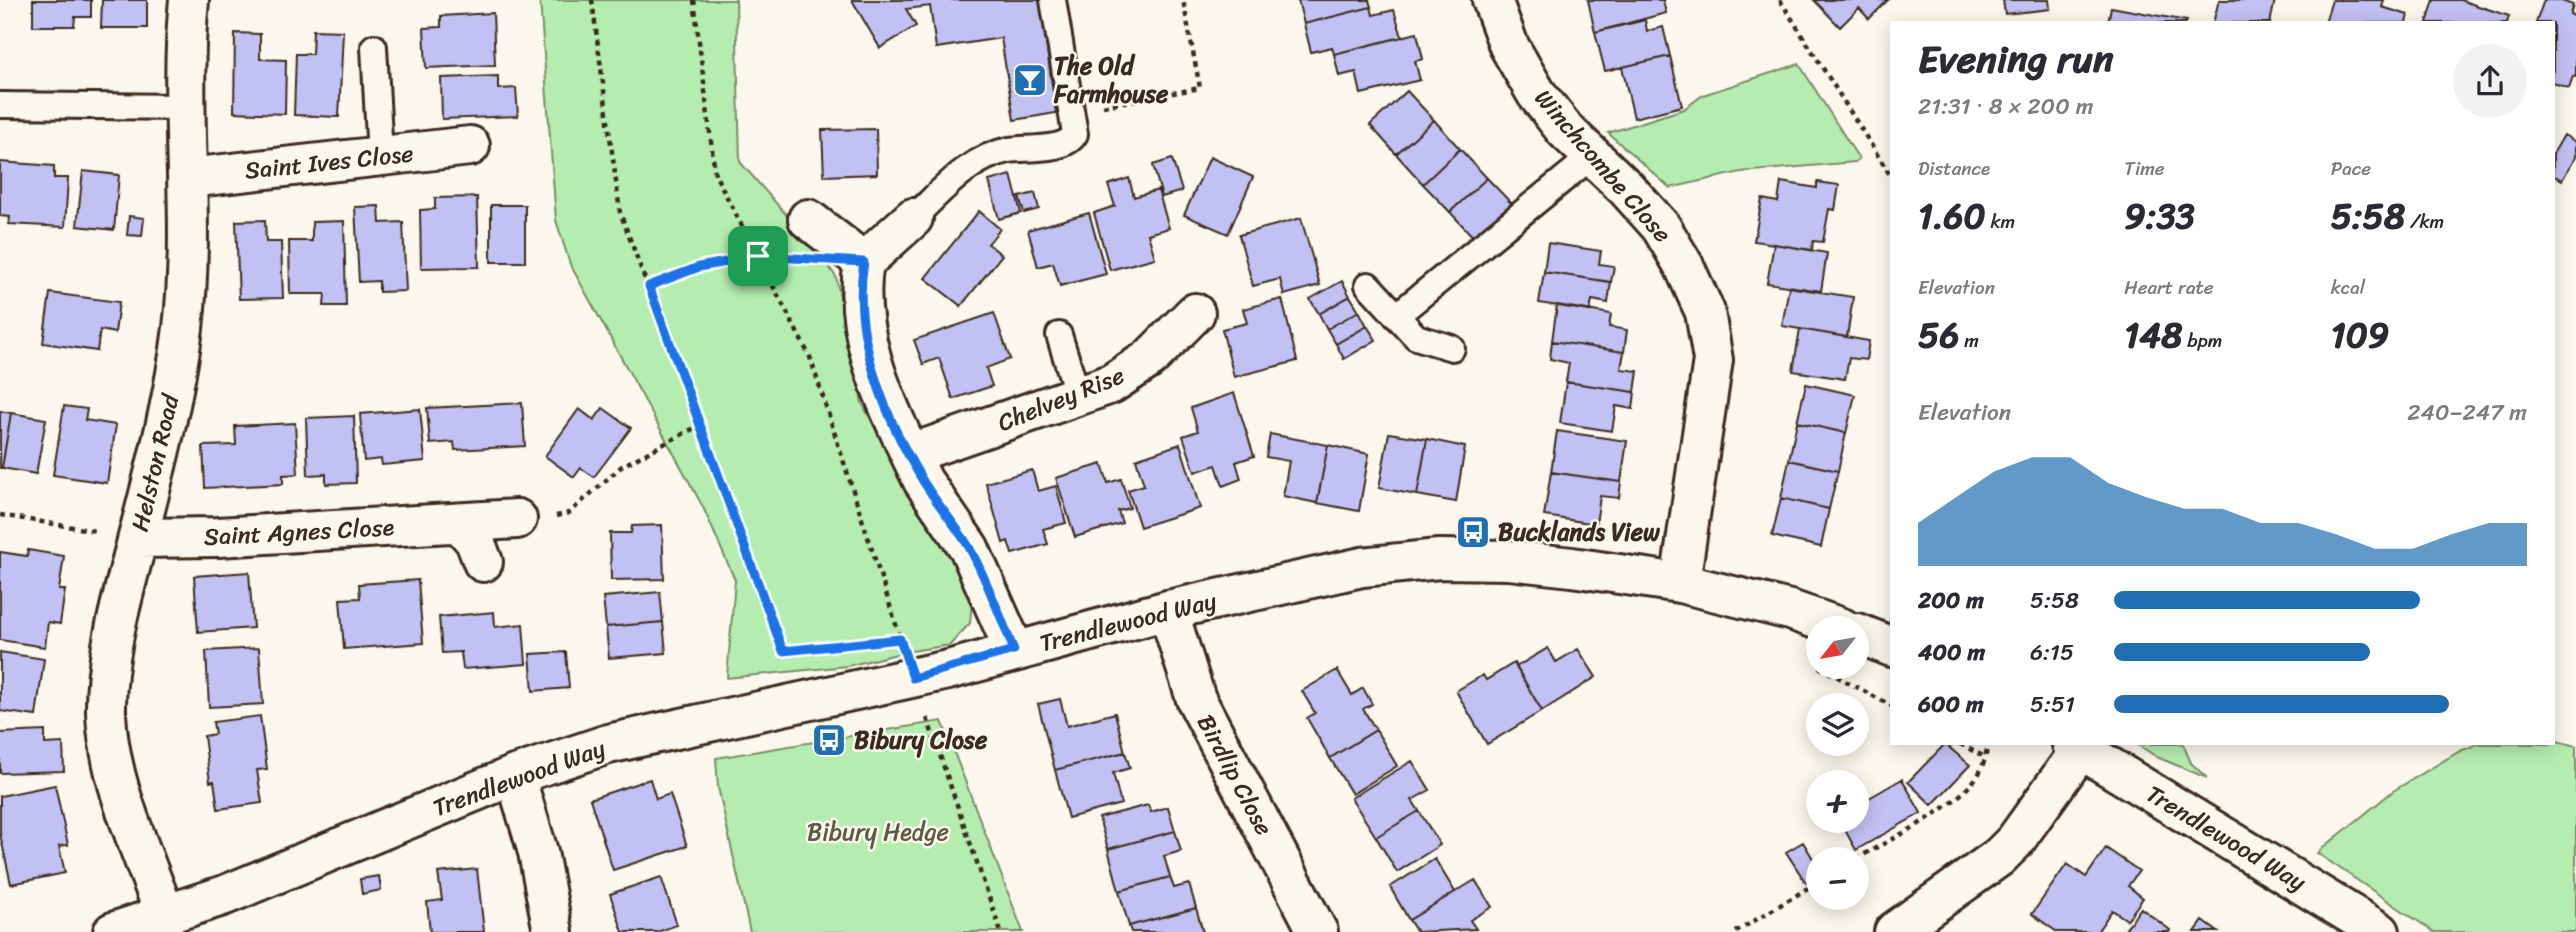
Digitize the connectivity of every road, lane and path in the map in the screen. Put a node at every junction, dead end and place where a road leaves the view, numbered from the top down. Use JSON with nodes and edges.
{"nodes":[{"id":1,"x":189,"y":0,"type":"edge"},
{"id":2,"x":592,"y":0,"type":"edge"},
{"id":3,"x":694,"y":0,"type":"edge"},
{"id":4,"x":1053,"y":0,"type":"edge"},
{"id":5,"x":1183,"y":0,"type":"edge"},
{"id":6,"x":1492,"y":0,"type":"edge"},
{"id":7,"x":1780,"y":0,"type":"edge"},
{"id":8,"x":374,"y":47,"type":"dead end"},
{"id":9,"x":0,"y":105,"type":"edge"},
{"id":10,"x":184,"y":107,"type":"junction"},
{"id":11,"x":1071,"y":113,"type":"junction"},
{"id":12,"x":470,"y":146,"type":"dead end"},
{"id":13,"x":380,"y":156,"type":"junction"},
{"id":14,"x":1592,"y":156,"type":"junction"},
{"id":15,"x":1890,"y":175,"type":"edge"},
{"id":16,"x":188,"y":178,"type":"junction"},
{"id":17,"x":913,"y":218,"type":"joint"},
{"id":18,"x":808,"y":219,"type":"dead end"},
{"id":19,"x":758,"y":256,"type":"junction"},
{"id":20,"x":798,"y":258,"type":"dead end"},
{"id":21,"x":864,"y":262,"type":"junction"},
{"id":22,"x":1368,"y":285,"type":"dead end"},
{"id":23,"x":649,"y":286,"type":"junction"},
{"id":24,"x":1195,"y":313,"type":"dead end"},
{"id":25,"x":1396,"y":316,"type":"junction"},
{"id":26,"x":1059,"y":335,"type":"dead end"},
{"id":27,"x":1452,"y":348,"type":"dead end"},
{"id":28,"x":1078,"y":396,"type":"junction"},
{"id":29,"x":702,"y":424,"type":"junction"},
{"id":30,"x":909,"y":454,"type":"junction"},
{"id":31,"x":0,"y":516,"type":"edge"},
{"id":32,"x":517,"y":519,"type":"joint"},
{"id":33,"x":460,"y":523,"type":"junction"},
{"id":34,"x":138,"y":538,"type":"junction"},
{"id":35,"x":482,"y":562,"type":"dead end"},
{"id":36,"x":1680,"y":583,"type":"junction"},
{"id":37,"x":1168,"y":610,"type":"junction"},
{"id":38,"x":1807,"y":616,"type":"edge"},
{"id":39,"x":1869,"y":638,"type":"edge"},
{"id":40,"x":900,"y":639,"type":"junction"},
{"id":41,"x":887,"y":640,"type":"dead end"},
{"id":42,"x":874,"y":641,"type":"dead end"},
{"id":43,"x":1890,"y":646,"type":"edge"},
{"id":44,"x":1014,"y":650,"type":"junction"},
{"id":45,"x":913,"y":678,"type":"junction"},
{"id":46,"x":1841,"y":679,"type":"edge"},
{"id":47,"x":1890,"y":705,"type":"edge"},
{"id":48,"x":1962,"y":745,"type":"edge"},
{"id":49,"x":1989,"y":745,"type":"edge"},
{"id":50,"x":2077,"y":746,"type":"edge"},
{"id":51,"x":1985,"y":757,"type":"junction"},
{"id":52,"x":515,"y":775,"type":"junction"},
{"id":53,"x":1869,"y":851,"type":"edge"},
{"id":54,"x":1806,"y":889,"type":"edge"},
{"id":55,"x":165,"y":915,"type":"junction"},
{"id":56,"x":113,"y":932,"type":"edge"},
{"id":57,"x":553,"y":932,"type":"edge"},
{"id":58,"x":1000,"y":932,"type":"edge"},
{"id":59,"x":1318,"y":932,"type":"edge"},
{"id":60,"x":1736,"y":932,"type":"edge"},
{"id":61,"x":1894,"y":932,"type":"edge"},
{"id":62,"x":2380,"y":932,"type":"edge"}],
"edges":[{"from":1,"to":10,"type":"street","name":"Helston Road"},
{"from":2,"to":23,"type":"path"},
{"from":3,"to":19,"type":"path"},
{"from":4,"to":11,"type":"lane"},
{"from":5,"to":11,"type":"path"},
{"from":6,"to":14,"type":"street","name":"Winchcombe Close"},
{"from":7,"to":15,"type":"path"},
{"from":8,"to":13,"type":"lane"},
{"from":9,"to":10,"type":"lane"},
{"from":10,"to":16,"type":"street","name":"Helston Road"},
{"from":11,"to":17,"type":"lane"},
{"from":12,"to":13,"type":"street","name":"Saint Ives Close"},
{"from":13,"to":16,"type":"street","name":"Saint Ives Close"},
{"from":14,"to":25,"type":"lane"},
{"from":14,"to":36,"type":"street","name":"Winchcombe Close"},
{"from":16,"to":34,"type":"street","name":"Helston Road"},
{"from":17,"to":21,"type":"street"},
{"from":18,"to":21,"type":"street"},
{"from":19,"to":20,"type":"path"},
{"from":19,"to":23,"type":"path"},
{"from":19,"to":40,"type":"path"},
{"from":21,"to":30,"type":"street"},
{"from":22,"to":25,"type":"lane"},
{"from":23,"to":29,"type":"path"},
{"from":24,"to":28,"type":"street","name":"Chelvey Rise"},
{"from":25,"to":27,"type":"lane"},
{"from":26,"to":28,"type":"lane"},
{"from":28,"to":30,"type":"street","name":"Chelvey Rise"},
{"from":29,"to":32,"type":"path"},
{"from":29,"to":42,"type":"path"},
{"from":30,"to":44,"type":"street"},
{"from":31,"to":34,"type":"path"},
{"from":32,"to":33,"type":"street","name":"Saint Agnes Close"},
{"from":33,"to":34,"type":"street","name":"Saint Agnes Close"},
{"from":33,"to":35,"type":"street"},
{"from":34,"to":55,"type":"street","name":"Helston Road"},
{"from":36,"to":37,"type":"street","name":"Trendlewood Way"},
{"from":36,"to":38,"type":"street","name":"Trendlewood Way"},
{"from":37,"to":44,"type":"street","name":"Trendlewood Way"},
{"from":37,"to":59,"type":"street","name":"Birdlip Close"},
{"from":39,"to":43,"type":"street"},
{"from":40,"to":41,"type":"path"},
{"from":40,"to":45,"type":"path"},
{"from":44,"to":45,"type":"street","name":"Trendlewood Way"},
{"from":45,"to":52,"type":"street","name":"Trendlewood Way"},
{"from":45,"to":58,"type":"path"},
{"from":46,"to":47,"type":"path"},
{"from":48,"to":51,"type":"path"},
{"from":49,"to":51,"type":"path"},
{"from":50,"to":61,"type":"street"},
{"from":50,"to":62,"type":"street","name":"Trendlewood Way"},
{"from":51,"to":53,"type":"path"},
{"from":52,"to":55,"type":"street","name":"Trendlewood Way"},
{"from":52,"to":57,"type":"street"},
{"from":54,"to":60,"type":"path"},
{"from":55,"to":56,"type":"street","name":"Trendlewood Way"}]}
